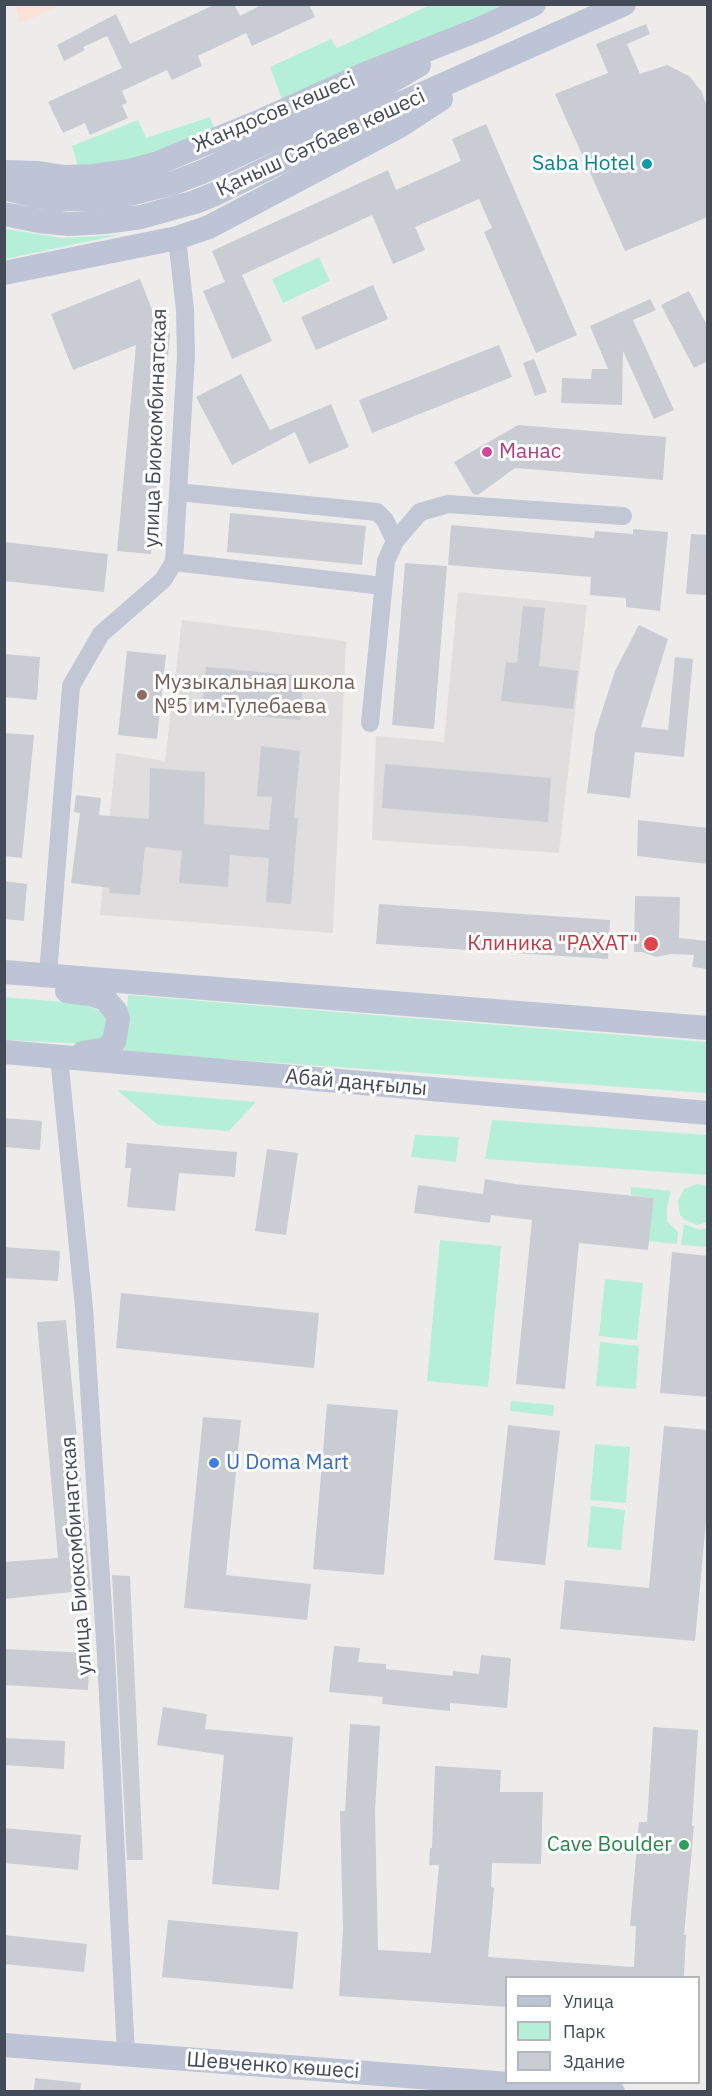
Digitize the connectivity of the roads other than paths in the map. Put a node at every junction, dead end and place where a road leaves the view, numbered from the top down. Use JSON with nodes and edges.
{"nodes":[{"id":1,"x":534,"y":4,"type":"edge"},
{"id":2,"x":624,"y":4,"type":"edge"},
{"id":3,"x":480,"y":29,"type":"junction"},
{"id":4,"x":493,"y":65,"type":"junction"},
{"id":5,"x":378,"y":102,"type":"junction"},
{"id":6,"x":4,"y":172,"type":"edge"},
{"id":7,"x":4,"y":188,"type":"edge"},
{"id":8,"x":4,"y":214,"type":"edge"},
{"id":9,"x":177,"y":238,"type":"junction"},
{"id":10,"x":4,"y":273,"type":"edge"},
{"id":11,"x":178,"y":492,"type":"junction"},
{"id":12,"x":623,"y":516,"type":"dead end"},
{"id":13,"x":395,"y":541,"type":"junction"},
{"id":14,"x":174,"y":562,"type":"junction"},
{"id":15,"x":383,"y":586,"type":"junction"},
{"id":16,"x":370,"y":723,"type":"dead end"},
{"id":17,"x":4,"y":972,"type":"edge"},
{"id":18,"x":48,"y":975,"type":"junction"},
{"id":19,"x":4,"y":985,"type":"edge"},
{"id":20,"x":708,"y":1028,"type":"edge"},
{"id":21,"x":4,"y":1052,"type":"edge"},
{"id":22,"x":59,"y":1056,"type":"junction"},
{"id":23,"x":708,"y":1113,"type":"edge"},
{"id":24,"x":4,"y":2045,"type":"edge"},
{"id":25,"x":126,"y":2055,"type":"junction"},
{"id":26,"x":505,"y":2083,"type":"edge"},
{"id":27,"x":518,"y":2084,"type":"edge"},
{"id":28,"x":613,"y":2091,"type":"edge"}],
"edges":[{"from":1,"to":3,"type":"main road","name":"Жандосов көшесі"},
{"from":2,"to":4,"type":"main road","name":"Қаныш Сәтбаев көшесі"},
{"from":3,"to":5,"type":"main road","name":"Қаныш Сәтбаев көшесі"},
{"from":3,"to":6,"type":"main road","name":"Жандосов көшесі"},
{"from":4,"to":5,"type":"main road","name":"Қаныш Сәтбаев көшесі"},
{"from":4,"to":9,"type":"main road"},
{"from":5,"to":7,"type":"main road","name":"Қаныш Сәтбаев көшесі"},
{"from":5,"to":8,"type":"main road","name":"Қаныш Сәтбаев көшесі"},
{"from":9,"to":10,"type":"main road"},
{"from":9,"to":11,"type":"street","name":"улица Биокомбинатская"},
{"from":11,"to":13,"type":"street"},
{"from":11,"to":14,"type":"street","name":"улица Биокомбинатская"},
{"from":12,"to":13,"type":"street"},
{"from":13,"to":15,"type":"street"},
{"from":14,"to":15,"type":"street"},
{"from":14,"to":18,"type":"street","name":"улица Биокомбинатская"},
{"from":15,"to":16,"type":"street"},
{"from":17,"to":18,"type":"main road"},
{"from":18,"to":20,"type":"main road"},
{"from":19,"to":22,"type":"main road"},
{"from":21,"to":22,"type":"main road","name":"Абай даңғылы"},
{"from":22,"to":23,"type":"main road","name":"Абай даңғылы"},
{"from":22,"to":25,"type":"street","name":"улица Биокомбинатская"},
{"from":24,"to":25,"type":"main road","name":"Шевченко көшесі"},
{"from":25,"to":26,"type":"main road","name":"Шевченко көшесі"},
{"from":27,"to":28,"type":"main road","name":"Шевченко көшесі"}]}
